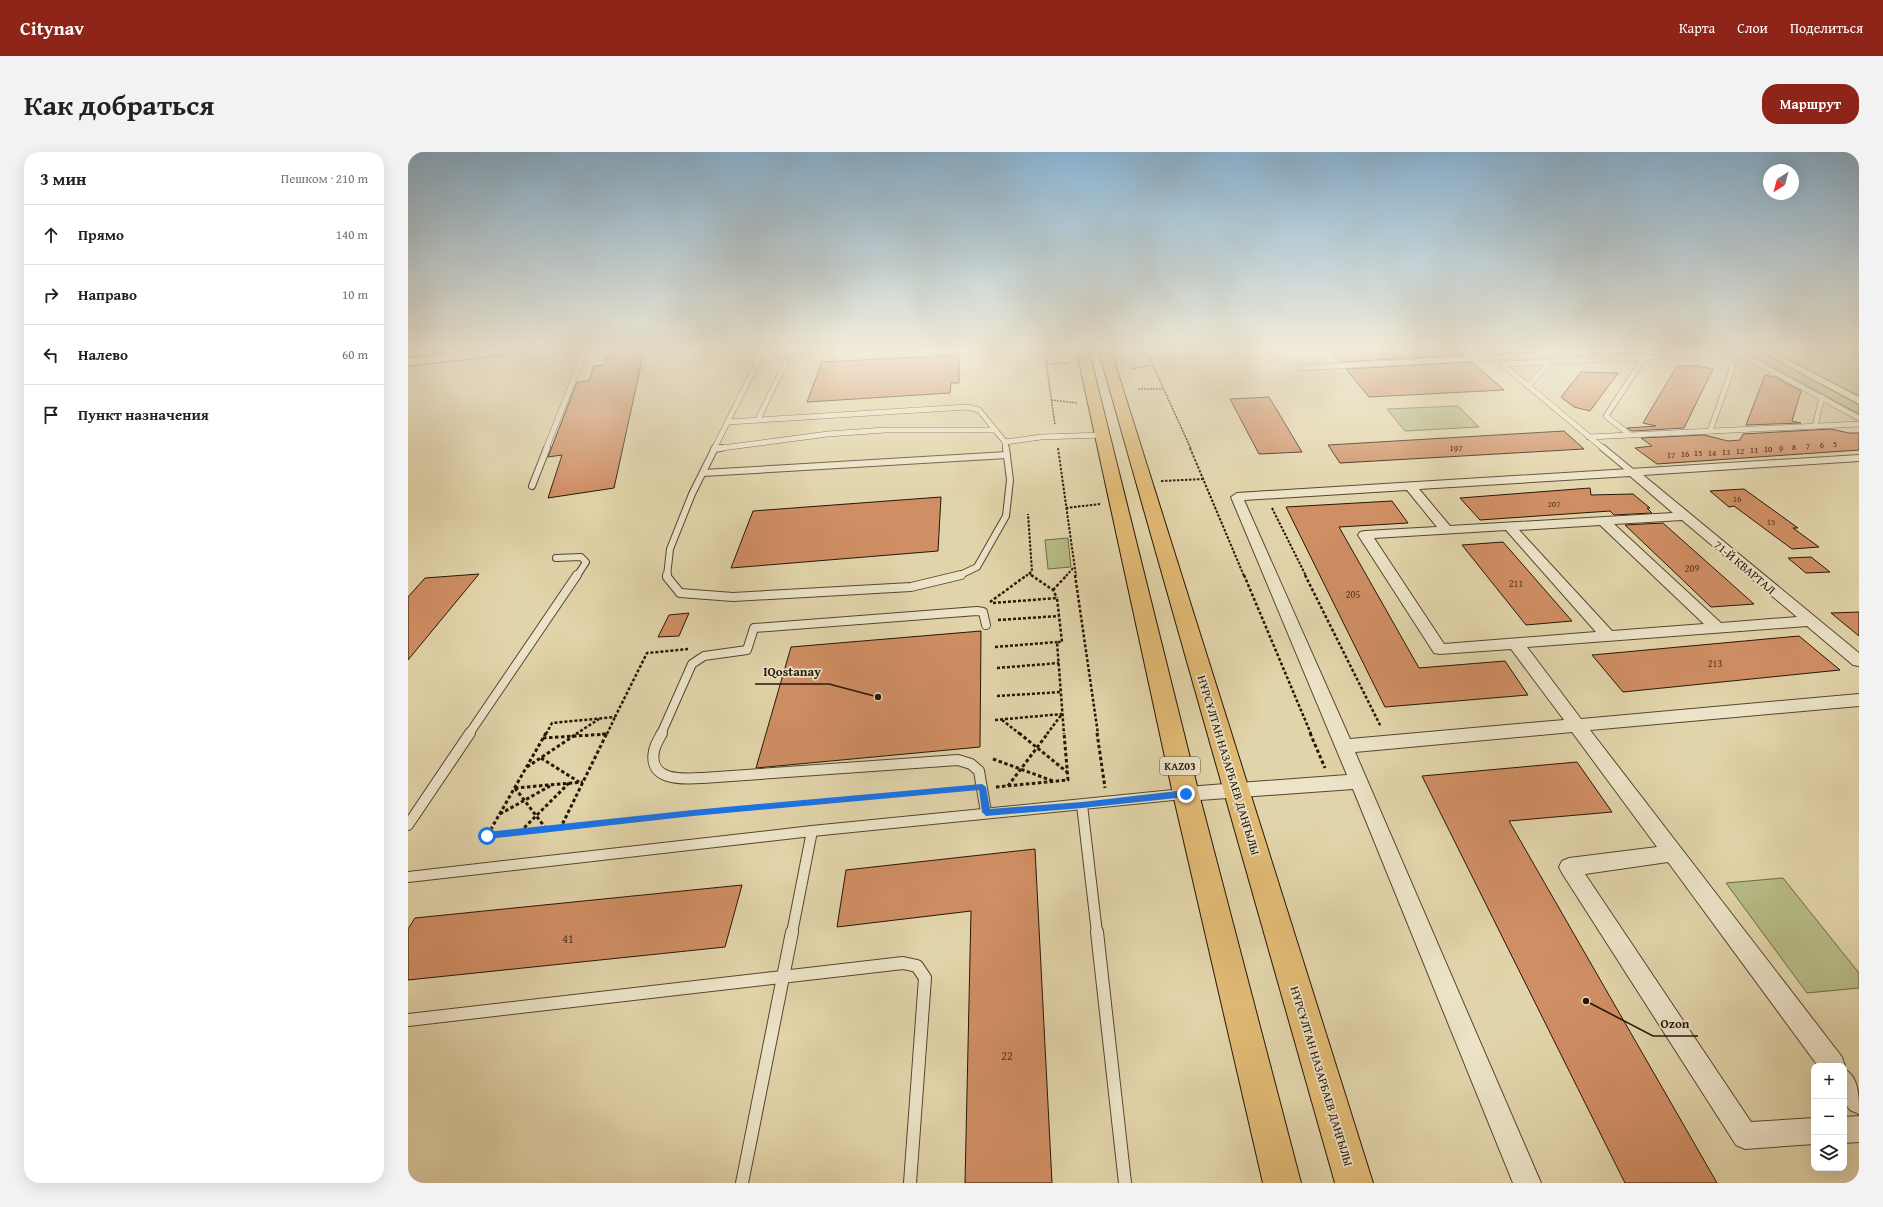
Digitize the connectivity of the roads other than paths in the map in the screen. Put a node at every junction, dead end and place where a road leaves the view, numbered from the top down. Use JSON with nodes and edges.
{"nodes":[{"id":1,"x":567,"y":396,"type":"edge"},
{"id":2,"x":741,"y":396,"type":"edge"},
{"id":3,"x":769,"y":396,"type":"edge"},
{"id":4,"x":1096,"y":396,"type":"edge"},
{"id":5,"x":1108,"y":396,"type":"edge"},
{"id":6,"x":1540,"y":396,"type":"edge"},
{"id":7,"x":1619,"y":396,"type":"edge"},
{"id":8,"x":1722,"y":396,"type":"edge"},
{"id":9,"x":1850,"y":396,"type":"edge"},
{"id":10,"x":1822,"y":397,"type":"joint"},
{"id":11,"x":1859,"y":401,"type":"edge"},
{"id":12,"x":1859,"y":418,"type":"edge"},
{"id":13,"x":758,"y":419,"type":"junction"},
{"id":14,"x":728,"y":422,"type":"junction"},
{"id":15,"x":1859,"y":424,"type":"edge"},
{"id":16,"x":1816,"y":426,"type":"junction"},
{"id":17,"x":995,"y":430,"type":"junction"},
{"id":18,"x":1710,"y":431,"type":"junction"},
{"id":19,"x":1629,"y":434,"type":"junction"},
{"id":20,"x":1103,"y":435,"type":"junction"},
{"id":21,"x":1589,"y":437,"type":"junction"},
{"id":22,"x":1005,"y":442,"type":"junction"},
{"id":23,"x":714,"y":449,"type":"junction"},
{"id":24,"x":1007,"y":455,"type":"junction"},
{"id":25,"x":1859,"y":458,"type":"edge"},
{"id":26,"x":1632,"y":472,"type":"junction"},
{"id":27,"x":703,"y":473,"type":"junction"},
{"id":28,"x":532,"y":486,"type":"dead end"},
{"id":29,"x":1410,"y":486,"type":"junction"},
{"id":30,"x":1684,"y":516,"type":"junction"},
{"id":31,"x":1603,"y":521,"type":"junction"},
{"id":32,"x":1510,"y":527,"type":"junction"},
{"id":33,"x":1446,"y":530,"type":"junction"},
{"id":34,"x":556,"y":558,"type":"dead end"},
{"id":35,"x":1811,"y":621,"type":"junction"},
{"id":36,"x":986,"y":625,"type":"dead end"},
{"id":37,"x":1717,"y":628,"type":"junction"},
{"id":38,"x":1608,"y":636,"type":"junction"},
{"id":39,"x":1515,"y":643,"type":"junction"},
{"id":40,"x":1859,"y":661,"type":"edge"},
{"id":41,"x":1859,"y":700,"type":"edge"},
{"id":42,"x":1577,"y":725,"type":"junction"},
{"id":43,"x":1344,"y":746,"type":"junction"},
{"id":44,"x":1359,"y":781,"type":"junction"},
{"id":45,"x":1236,"y":790,"type":"junction"},
{"id":46,"x":1186,"y":794,"type":"junction"},
{"id":47,"x":1082,"y":805,"type":"junction"},
{"id":48,"x":986,"y":812,"type":"junction"},
{"id":49,"x":408,"y":825,"type":"edge"},
{"id":50,"x":812,"y":831,"type":"junction"},
{"id":51,"x":1672,"y":853,"type":"junction"},
{"id":52,"x":408,"y":877,"type":"edge"},
{"id":53,"x":782,"y":976,"type":"junction"},
{"id":54,"x":408,"y":1020,"type":"edge"},
{"id":55,"x":1831,"y":1063,"type":"edge"},
{"id":56,"x":1847,"y":1085,"type":"edge"},
{"id":57,"x":1859,"y":1101,"type":"edge"},
{"id":58,"x":1859,"y":1129,"type":"edge"},
{"id":59,"x":1847,"y":1130,"type":"edge"},
{"id":60,"x":1811,"y":1131,"type":"edge"},
{"id":61,"x":742,"y":1183,"type":"edge"},
{"id":62,"x":910,"y":1183,"type":"edge"},
{"id":63,"x":1125,"y":1183,"type":"edge"},
{"id":64,"x":1282,"y":1183,"type":"edge"},
{"id":65,"x":1354,"y":1183,"type":"edge"},
{"id":66,"x":1527,"y":1183,"type":"edge"}],
"edges":[{"from":1,"to":28,"type":"lane"},
{"from":2,"to":14,"type":"lane"},
{"from":3,"to":13,"type":"lane"},
{"from":4,"to":20,"type":"main road","number":"KАZ03"},
{"from":5,"to":45,"type":"main road","name":"НҰРСҰЛТАН НАЗАРБАЕВ ДАҢҒЫЛЫ"},
{"from":6,"to":21,"type":"lane"},
{"from":7,"to":19,"type":"lane"},
{"from":8,"to":18,"type":"lane"},
{"from":9,"to":11,"type":"street"},
{"from":10,"to":12,"type":"lane"},
{"from":10,"to":16,"type":"lane"},
{"from":13,"to":14,"type":"lane"},
{"from":13,"to":17,"type":"lane"},
{"from":14,"to":23,"type":"lane"},
{"from":15,"to":16,"type":"lane"},
{"from":16,"to":18,"type":"lane"},
{"from":17,"to":22,"type":"lane"},
{"from":17,"to":23,"type":"lane"},
{"from":18,"to":19,"type":"lane"},
{"from":19,"to":21,"type":"lane"},
{"from":20,"to":22,"type":"lane"},
{"from":20,"to":46,"type":"main road","number":"KАZ03"},
{"from":21,"to":26,"type":"lane"},
{"from":22,"to":24,"type":"lane"},
{"from":23,"to":27,"type":"lane"},
{"from":24,"to":27,"type":"lane"},
{"from":24,"to":27,"type":"lane"},
{"from":25,"to":26,"type":"street"},
{"from":26,"to":29,"type":"street"},
{"from":26,"to":30,"type":"street","name":"71-Й КВАРТАЛ"},
{"from":29,"to":33,"type":"street"},
{"from":29,"to":43,"type":"street"},
{"from":30,"to":31,"type":"street"},
{"from":30,"to":35,"type":"street","name":"71-Й КВАРТАЛ"},
{"from":31,"to":32,"type":"street"},
{"from":31,"to":37,"type":"street"},
{"from":32,"to":33,"type":"street"},
{"from":32,"to":38,"type":"street"},
{"from":33,"to":39,"type":"street"},
{"from":34,"to":49,"type":"lane"},
{"from":35,"to":37,"type":"street"},
{"from":35,"to":40,"type":"street","name":"71-Й КВАРТАЛ"},
{"from":36,"to":48,"type":"lane"},
{"from":37,"to":38,"type":"street"},
{"from":38,"to":39,"type":"street"},
{"from":39,"to":42,"type":"street"},
{"from":41,"to":42,"type":"street"},
{"from":42,"to":43,"type":"street"},
{"from":42,"to":51,"type":"street"},
{"from":43,"to":44,"type":"street"},
{"from":44,"to":45,"type":"street"},
{"from":44,"to":66,"type":"street"},
{"from":45,"to":46,"type":"street"},
{"from":45,"to":65,"type":"main road","name":"НҰРСҰЛТАН НАЗАРБАЕВ ДАҢҒЫЛЫ"},
{"from":46,"to":47,"type":"lane"},
{"from":46,"to":64,"type":"main road","number":"KАZ03"},
{"from":47,"to":48,"type":"lane"},
{"from":47,"to":63,"type":"lane"},
{"from":48,"to":50,"type":"lane"},
{"from":50,"to":52,"type":"lane"},
{"from":50,"to":53,"type":"lane"},
{"from":51,"to":55,"type":"street"},
{"from":51,"to":60,"type":"street"},
{"from":53,"to":54,"type":"lane"},
{"from":53,"to":61,"type":"lane"},
{"from":53,"to":62,"type":"lane"},
{"from":56,"to":57,"type":"street"},
{"from":58,"to":59,"type":"street"}]}
